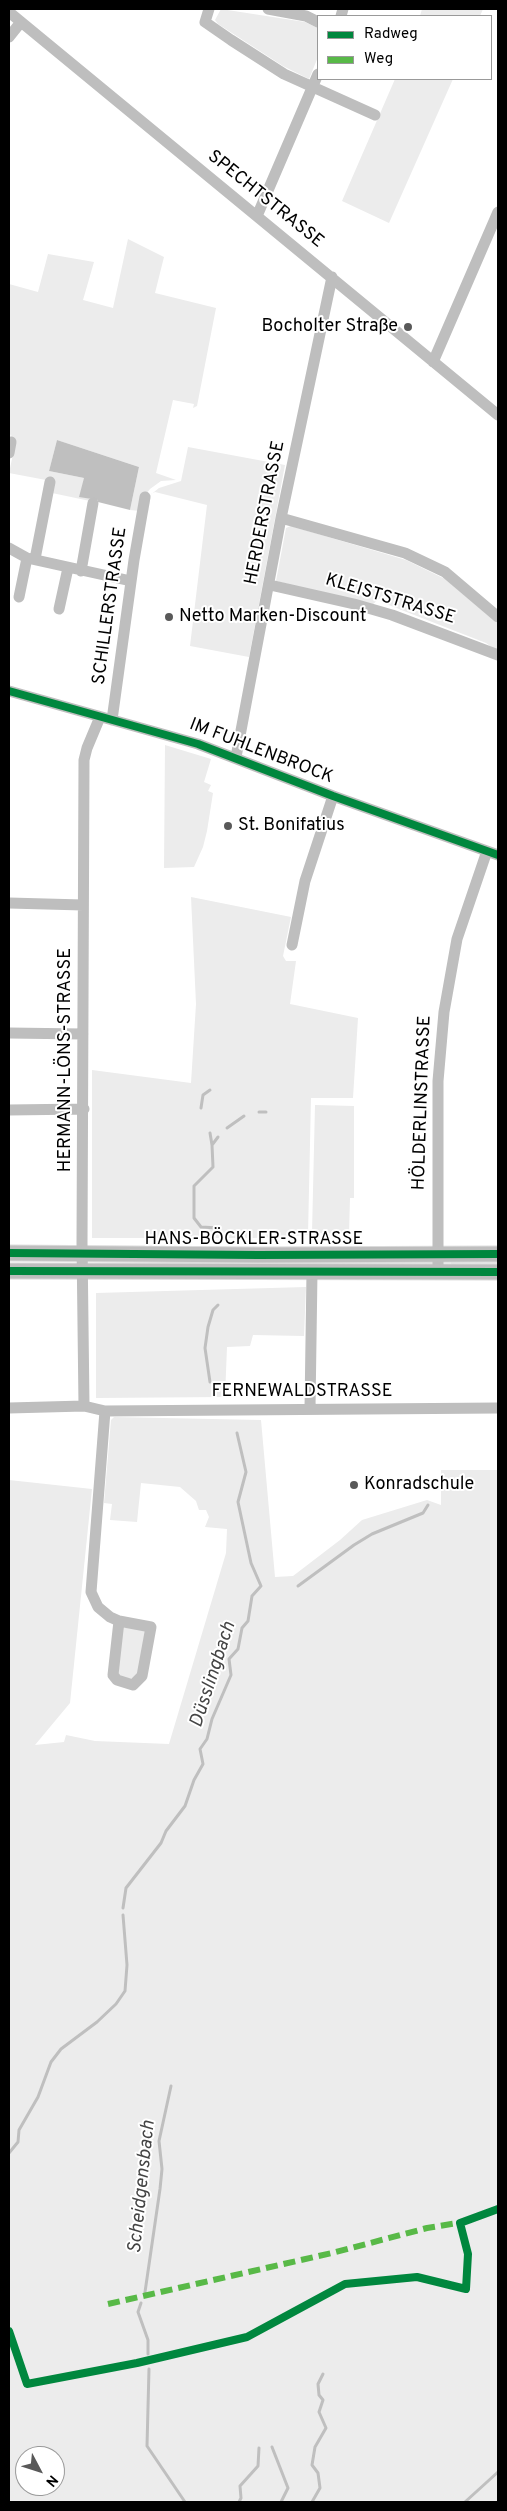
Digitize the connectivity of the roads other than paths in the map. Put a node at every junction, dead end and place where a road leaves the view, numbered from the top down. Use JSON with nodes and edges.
{"nodes":[{"id":1,"x":209,"y":9,"type":"edge"},
{"id":2,"x":268,"y":9,"type":"edge"},
{"id":3,"x":9,"y":12,"type":"edge"},
{"id":4,"x":20,"y":22,"type":"junction"},
{"id":5,"x":317,"y":22,"type":"edge"},
{"id":6,"x":9,"y":37,"type":"edge"},
{"id":7,"x":317,"y":76,"type":"edge"},
{"id":8,"x":312,"y":86,"type":"junction"},
{"id":9,"x":375,"y":116,"type":"dead end"},
{"id":10,"x":498,"y":212,"type":"edge"},
{"id":11,"x":257,"y":216,"type":"junction"},
{"id":12,"x":332,"y":277,"type":"junction"},
{"id":13,"x":433,"y":362,"type":"junction"},
{"id":14,"x":498,"y":415,"type":"edge"},
{"id":15,"x":50,"y":482,"type":"dead end"},
{"id":16,"x":145,"y":498,"type":"dead end"},
{"id":17,"x":93,"y":503,"type":"dead end"},
{"id":18,"x":281,"y":518,"type":"junction"},
{"id":19,"x":9,"y":548,"type":"edge"},
{"id":20,"x":31,"y":559,"type":"junction"},
{"id":21,"x":68,"y":568,"type":"junction"},
{"id":22,"x":81,"y":571,"type":"junction"},
{"id":23,"x":131,"y":581,"type":"junction"},
{"id":24,"x":270,"y":585,"type":"junction"},
{"id":25,"x":19,"y":596,"type":"dead end"},
{"id":26,"x":59,"y":609,"type":"dead end"},
{"id":27,"x":498,"y":617,"type":"edge"},
{"id":28,"x":498,"y":655,"type":"edge"},
{"id":29,"x":9,"y":691,"type":"edge"},
{"id":30,"x":100,"y":717,"type":"junction"},
{"id":31,"x":112,"y":720,"type":"junction"},
{"id":32,"x":236,"y":757,"type":"junction"},
{"id":33,"x":333,"y":796,"type":"junction"},
{"id":34,"x":493,"y":853,"type":"edge"},
{"id":35,"x":9,"y":903,"type":"edge"},
{"id":36,"x":83,"y":905,"type":"junction"},
{"id":37,"x":292,"y":945,"type":"dead end"},
{"id":38,"x":9,"y":1033,"type":"edge"},
{"id":39,"x":83,"y":1034,"type":"junction"},
{"id":40,"x":84,"y":1109,"type":"junction"},
{"id":41,"x":9,"y":1110,"type":"edge"},
{"id":42,"x":9,"y":1253,"type":"edge"},
{"id":43,"x":82,"y":1254,"type":"junction"},
{"id":44,"x":498,"y":1254,"type":"edge"},
{"id":45,"x":438,"y":1255,"type":"junction"},
{"id":46,"x":9,"y":1271,"type":"edge"},
{"id":47,"x":82,"y":1272,"type":"junction"},
{"id":48,"x":312,"y":1272,"type":"junction"},
{"id":49,"x":498,"y":1272,"type":"edge"},
{"id":50,"x":438,"y":1273,"type":"junction"},
{"id":51,"x":84,"y":1406,"type":"junction"},
{"id":52,"x":9,"y":1408,"type":"edge"},
{"id":53,"x":310,"y":1408,"type":"junction"},
{"id":54,"x":498,"y":1408,"type":"edge"},
{"id":55,"x":105,"y":1411,"type":"junction"},
{"id":56,"x":119,"y":1621,"type":"junction"}],
"edges":[{"from":1,"to":8,"type":"street"},
{"from":2,"to":5,"type":"street"},
{"from":3,"to":4,"type":"street","name":"SPECHTSTRASSE"},
{"from":4,"to":6,"type":"street"},
{"from":4,"to":11,"type":"street","name":"SPECHTSTRASSE"},
{"from":7,"to":8,"type":"street"},
{"from":8,"to":9,"type":"street"},
{"from":8,"to":11,"type":"street"},
{"from":10,"to":13,"type":"street"},
{"from":11,"to":12,"type":"street","name":"SPECHTSTRASSE"},
{"from":12,"to":13,"type":"street","name":"SPECHTSTRASSE"},
{"from":12,"to":18,"type":"street","name":"HERDERSTRASSE"},
{"from":13,"to":14,"type":"street","name":"SPECHTSTRASSE"},
{"from":15,"to":20,"type":"street"},
{"from":16,"to":23,"type":"street","name":"SCHILLERSTRASSE"},
{"from":17,"to":22,"type":"street"},
{"from":18,"to":24,"type":"street","name":"HERDERSTRASSE"},
{"from":18,"to":27,"type":"street","name":"KLEISTSTRASSE"},
{"from":19,"to":20,"type":"street"},
{"from":20,"to":21,"type":"street"},
{"from":20,"to":25,"type":"street"},
{"from":21,"to":22,"type":"street"},
{"from":21,"to":26,"type":"street"},
{"from":22,"to":23,"type":"street"},
{"from":23,"to":31,"type":"street","name":"SCHILLERSTRASSE"},
{"from":24,"to":28,"type":"street","name":"KLEISTSTRASSE"},
{"from":24,"to":32,"type":"street","name":"HERDERSTRASSE"},
{"from":29,"to":30,"type":"street","name":"IM FUHLENBROCK"},
{"from":30,"to":31,"type":"street","name":"IM FUHLENBROCK"},
{"from":30,"to":36,"type":"street","name":"HERMANN-LÖNS-STRASSE"},
{"from":31,"to":32,"type":"street","name":"IM FUHLENBROCK"},
{"from":32,"to":33,"type":"street","name":"IM FUHLENBROCK"},
{"from":33,"to":34,"type":"street","name":"IM FUHLENBROCK"},
{"from":33,"to":37,"type":"street","name":"IM FUHLENBROCK"},
{"from":34,"to":45,"type":"street","name":"HÖLDERLINSTRASSE"},
{"from":35,"to":36,"type":"street"},
{"from":36,"to":39,"type":"street","name":"HERMANN-LÖNS-STRASSE"},
{"from":38,"to":39,"type":"street"},
{"from":39,"to":40,"type":"street","name":"HERMANN-LÖNS-STRASSE"},
{"from":40,"to":41,"type":"street"},
{"from":40,"to":43,"type":"street","name":"HERMANN-LÖNS-STRASSE"},
{"from":42,"to":43,"type":"main road","name":"HANS-BÖCKLER-STRASSE"},
{"from":43,"to":45,"type":"main road","name":"HANS-BÖCKLER-STRASSE"},
{"from":43,"to":47,"type":"street","name":"HERMANN-LÖNS-STRASSE"},
{"from":44,"to":45,"type":"main road","name":"HANS-BÖCKLER-STRASSE"},
{"from":45,"to":50,"type":"street","name":"HÖLDERLINSTRASSE"},
{"from":46,"to":47,"type":"main road","name":"HANS-BÖCKLER-STRASSE"},
{"from":47,"to":48,"type":"main road","name":"HANS-BÖCKLER-STRASSE"},
{"from":47,"to":51,"type":"street","name":"HERMANN-LÖNS-STRASSE"},
{"from":48,"to":50,"type":"main road","name":"HANS-BÖCKLER-STRASSE"},
{"from":48,"to":53,"type":"street","name":"HANS-BÖCKLER-STRASSE"},
{"from":49,"to":50,"type":"main road","name":"HANS-BÖCKLER-STRASSE"},
{"from":51,"to":52,"type":"street","name":"FERNEWALDSTRASSE"},
{"from":51,"to":55,"type":"street","name":"FERNEWALDSTRASSE"},
{"from":53,"to":54,"type":"street","name":"FERNEWALDSTRASSE"},
{"from":53,"to":55,"type":"street","name":"FERNEWALDSTRASSE"},
{"from":55,"to":56,"type":"street"},
{"from":56,"to":56,"type":"street"}]}
